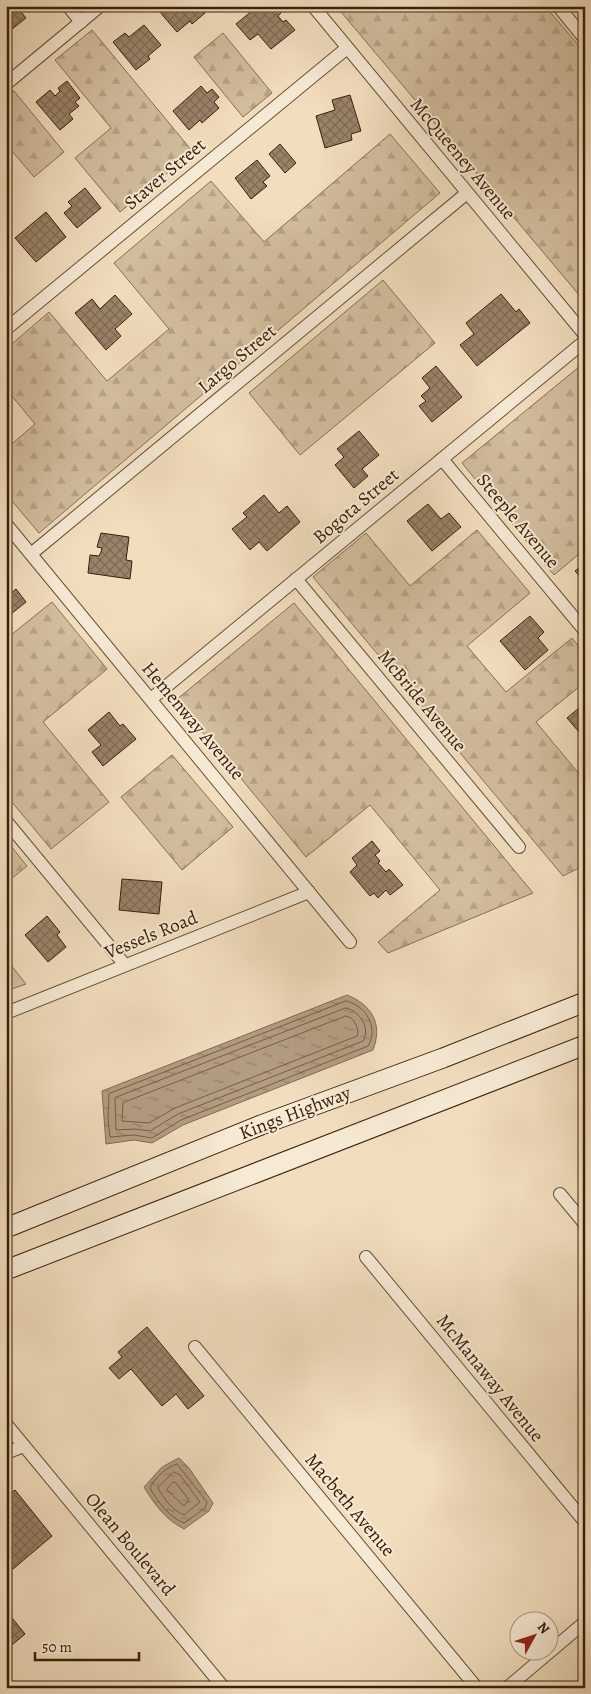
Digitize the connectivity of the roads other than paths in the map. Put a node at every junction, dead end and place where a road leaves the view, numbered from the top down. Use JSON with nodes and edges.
{"nodes":[{"id":1,"x":68,"y":6,"type":"edge"},
{"id":2,"x":100,"y":6,"type":"edge"},
{"id":3,"x":313,"y":6,"type":"edge"},
{"id":4,"x":558,"y":6,"type":"edge"},
{"id":5,"x":81,"y":22,"type":"junction"},
{"id":6,"x":585,"y":39,"type":"edge"},
{"id":7,"x":347,"y":48,"type":"junction"},
{"id":8,"x":6,"y":84,"type":"edge"},
{"id":9,"x":467,"y":193,"type":"junction"},
{"id":10,"x":6,"y":329,"type":"edge"},
{"id":11,"x":585,"y":335,"type":"edge"},
{"id":12,"x":585,"y":341,"type":"edge"},
{"id":13,"x":442,"y":459,"type":"junction"},
{"id":14,"x":6,"y":524,"type":"edge"},
{"id":15,"x":30,"y":554,"type":"junction"},
{"id":16,"x":296,"y":579,"type":"junction"},
{"id":17,"x":585,"y":631,"type":"edge"},
{"id":18,"x":151,"y":699,"type":"junction"},
{"id":19,"x":6,"y":821,"type":"edge"},
{"id":20,"x":519,"y":847,"type":"dead end"},
{"id":21,"x":310,"y":892,"type":"junction"},
{"id":22,"x":350,"y":942,"type":"dead end"},
{"id":23,"x":125,"y":965,"type":"junction"},
{"id":24,"x":585,"y":1002,"type":"edge"},
{"id":25,"x":6,"y":1013,"type":"edge"},
{"id":26,"x":585,"y":1045,"type":"edge"},
{"id":27,"x":560,"y":1194,"type":"dead end"},
{"id":28,"x":585,"y":1224,"type":"edge"},
{"id":29,"x":6,"y":1228,"type":"edge"},
{"id":30,"x":366,"y":1257,"type":"dead end"},
{"id":31,"x":6,"y":1270,"type":"edge"},
{"id":32,"x":195,"y":1347,"type":"dead end"},
{"id":33,"x":6,"y":1424,"type":"edge"},
{"id":34,"x":24,"y":1446,"type":"junction"},
{"id":35,"x":6,"y":1453,"type":"edge"},
{"id":36,"x":585,"y":1522,"type":"edge"},
{"id":37,"x":585,"y":1622,"type":"edge"},
{"id":38,"x":224,"y":1688,"type":"edge"},
{"id":39,"x":477,"y":1688,"type":"edge"},
{"id":40,"x":507,"y":1688,"type":"edge"}],
"edges":[{"from":1,"to":5,"type":"street"},
{"from":2,"to":5,"type":"street"},
{"from":3,"to":7,"type":"street","name":"McQueeney Avenue"},
{"from":4,"to":6,"type":"street"},
{"from":5,"to":8,"type":"street"},
{"from":7,"to":9,"type":"street","name":"McQueeney Avenue"},
{"from":7,"to":10,"type":"street","name":"Staver Street"},
{"from":9,"to":11,"type":"street","name":"McQueeney Avenue"},
{"from":9,"to":15,"type":"street","name":"Largo Street"},
{"from":12,"to":13,"type":"street","name":"Bogota Street"},
{"from":13,"to":16,"type":"street","name":"Bogota Street"},
{"from":13,"to":17,"type":"street","name":"Steeple Avenue"},
{"from":14,"to":15,"type":"street","name":"Hemenway Avenue"},
{"from":15,"to":18,"type":"street","name":"Hemenway Avenue"},
{"from":16,"to":18,"type":"street","name":"Bogota Street"},
{"from":16,"to":20,"type":"street","name":"McBride Avenue"},
{"from":18,"to":21,"type":"street","name":"Hemenway Avenue"},
{"from":19,"to":23,"type":"street"},
{"from":21,"to":22,"type":"street","name":"Hemenway Avenue"},
{"from":21,"to":23,"type":"street","name":"Vessels Road"},
{"from":23,"to":25,"type":"street","name":"Vessels Road"},
{"from":24,"to":29,"type":"main road","name":"Kings Highway"},
{"from":26,"to":31,"type":"main road"},
{"from":27,"to":28,"type":"street"},
{"from":30,"to":36,"type":"street","name":"McManaway Avenue"},
{"from":32,"to":39,"type":"street","name":"Macbeth Avenue"},
{"from":33,"to":34,"type":"street","name":"Olean Boulevard"},
{"from":34,"to":35,"type":"street"},
{"from":34,"to":38,"type":"street","name":"Olean Boulevard"},
{"from":37,"to":40,"type":"street"}]}
